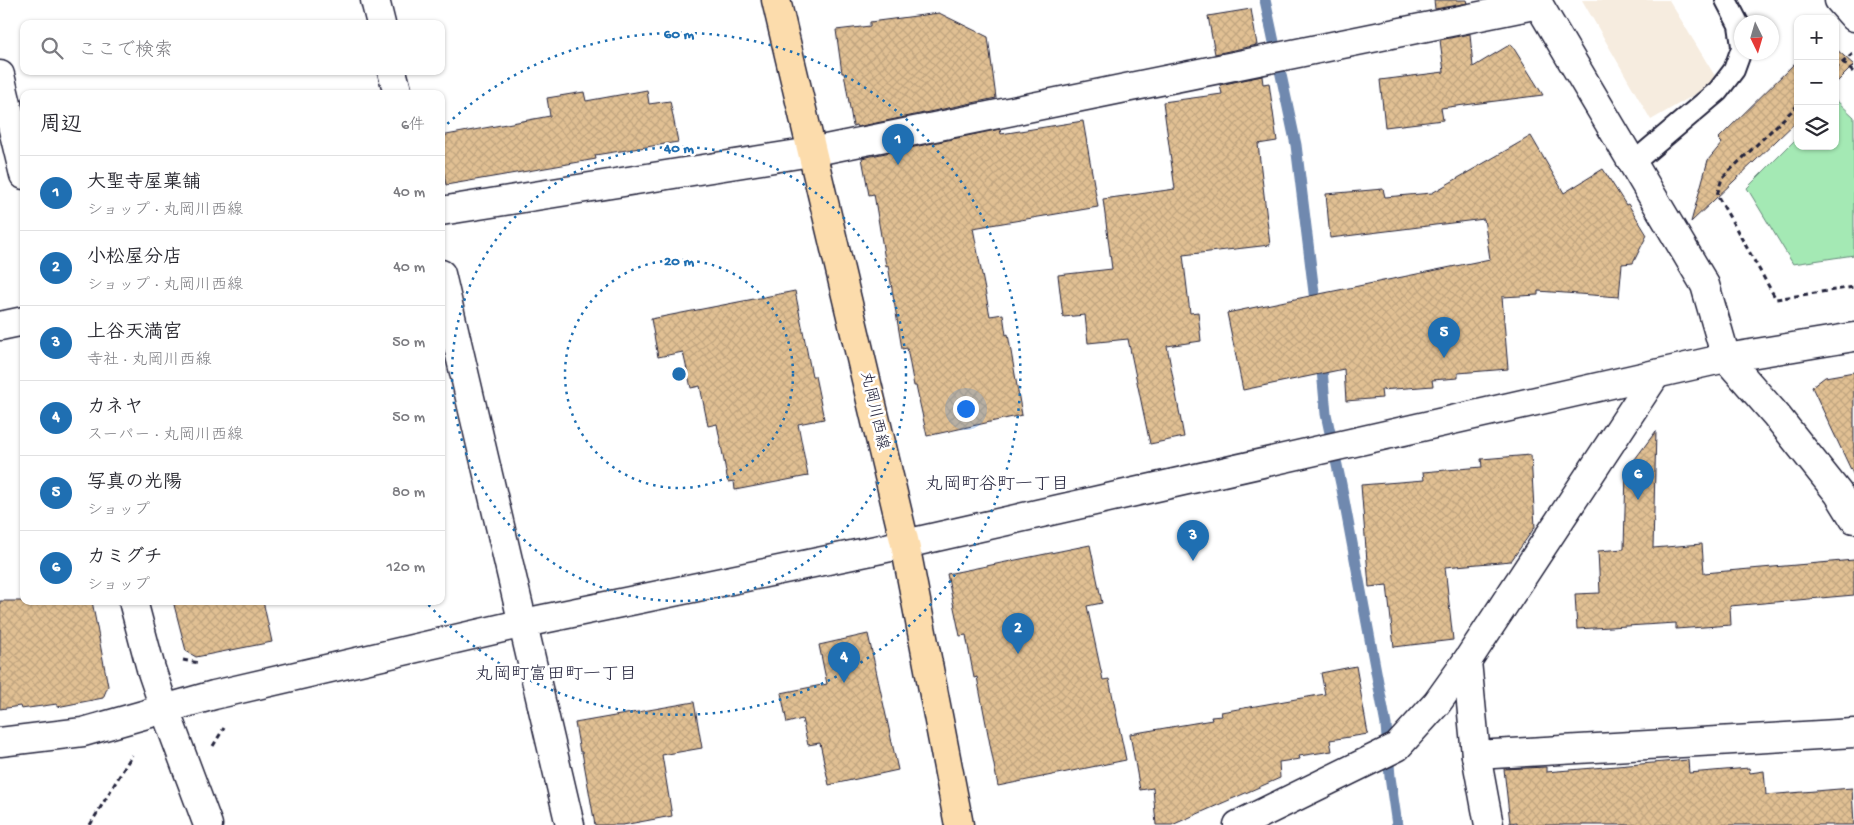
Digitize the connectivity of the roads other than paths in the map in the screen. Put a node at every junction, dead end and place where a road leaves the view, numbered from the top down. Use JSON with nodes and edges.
{"nodes":[{"id":1,"x":375,"y":0,"type":"edge"},
{"id":2,"x":776,"y":0,"type":"edge"},
{"id":3,"x":1726,"y":0,"type":"edge"},
{"id":4,"x":1839,"y":0,"type":"edge"},
{"id":5,"x":1537,"y":2,"type":"edge"},
{"id":6,"x":1734,"y":15,"type":"edge"},
{"id":7,"x":1854,"y":17,"type":"edge"},
{"id":8,"x":380,"y":20,"type":"edge"},
{"id":9,"x":1737,"y":60,"type":"edge"},
{"id":10,"x":393,"y":75,"type":"edge"},
{"id":11,"x":0,"y":76,"type":"edge"},
{"id":12,"x":397,"y":90,"type":"edge"},
{"id":13,"x":811,"y":152,"type":"junction"},
{"id":14,"x":20,"y":158,"type":"edge"},
{"id":15,"x":1632,"y":163,"type":"junction"},
{"id":16,"x":445,"y":210,"type":"edge"},
{"id":17,"x":445,"y":291,"type":"edge"},
{"id":18,"x":20,"y":321,"type":"edge"},
{"id":19,"x":0,"y":326,"type":"edge"},
{"id":20,"x":1854,"y":337,"type":"edge"},
{"id":21,"x":1726,"y":358,"type":"junction"},
{"id":22,"x":1656,"y":374,"type":"junction"},
{"id":23,"x":1854,"y":519,"type":"edge"},
{"id":24,"x":905,"y":544,"type":"junction"},
{"id":25,"x":134,"y":605,"type":"edge"},
{"id":26,"x":524,"y":623,"type":"junction"},
{"id":27,"x":1467,"y":661,"type":"junction"},
{"id":28,"x":165,"y":710,"type":"junction"},
{"id":29,"x":1854,"y":734,"type":"edge"},
{"id":30,"x":0,"y":742,"type":"edge"},
{"id":31,"x":1476,"y":755,"type":"junction"},
{"id":32,"x":208,"y":825,"type":"edge"},
{"id":33,"x":570,"y":825,"type":"edge"},
{"id":34,"x":960,"y":825,"type":"edge"},
{"id":35,"x":1238,"y":825,"type":"edge"},
{"id":36,"x":1489,"y":825,"type":"edge"}],
"edges":[{"from":1,"to":8,"type":"street"},
{"from":2,"to":13,"type":"main road","name":"丸岡川西線"},
{"from":3,"to":6,"type":"lane"},
{"from":4,"to":7,"type":"street"},
{"from":5,"to":13,"type":"street"},
{"from":5,"to":15,"type":"street"},
{"from":9,"to":15,"type":"lane"},
{"from":10,"to":12,"type":"street"},
{"from":11,"to":14,"type":"street"},
{"from":13,"to":16,"type":"street"},
{"from":13,"to":24,"type":"main road","name":"丸岡川西線"},
{"from":15,"to":21,"type":"street"},
{"from":17,"to":26,"type":"street"},
{"from":18,"to":19,"type":"street"},
{"from":20,"to":21,"type":"street"},
{"from":21,"to":22,"type":"street"},
{"from":21,"to":23,"type":"street"},
{"from":22,"to":24,"type":"street"},
{"from":22,"to":27,"type":"street"},
{"from":24,"to":26,"type":"street"},
{"from":24,"to":34,"type":"main road","name":"丸岡川西線"},
{"from":25,"to":28,"type":"street"},
{"from":26,"to":28,"type":"street"},
{"from":26,"to":33,"type":"street"},
{"from":27,"to":31,"type":"street"},
{"from":27,"to":35,"type":"street"},
{"from":28,"to":30,"type":"street"},
{"from":28,"to":32,"type":"street"},
{"from":29,"to":31,"type":"street"},
{"from":31,"to":36,"type":"street"}]}
